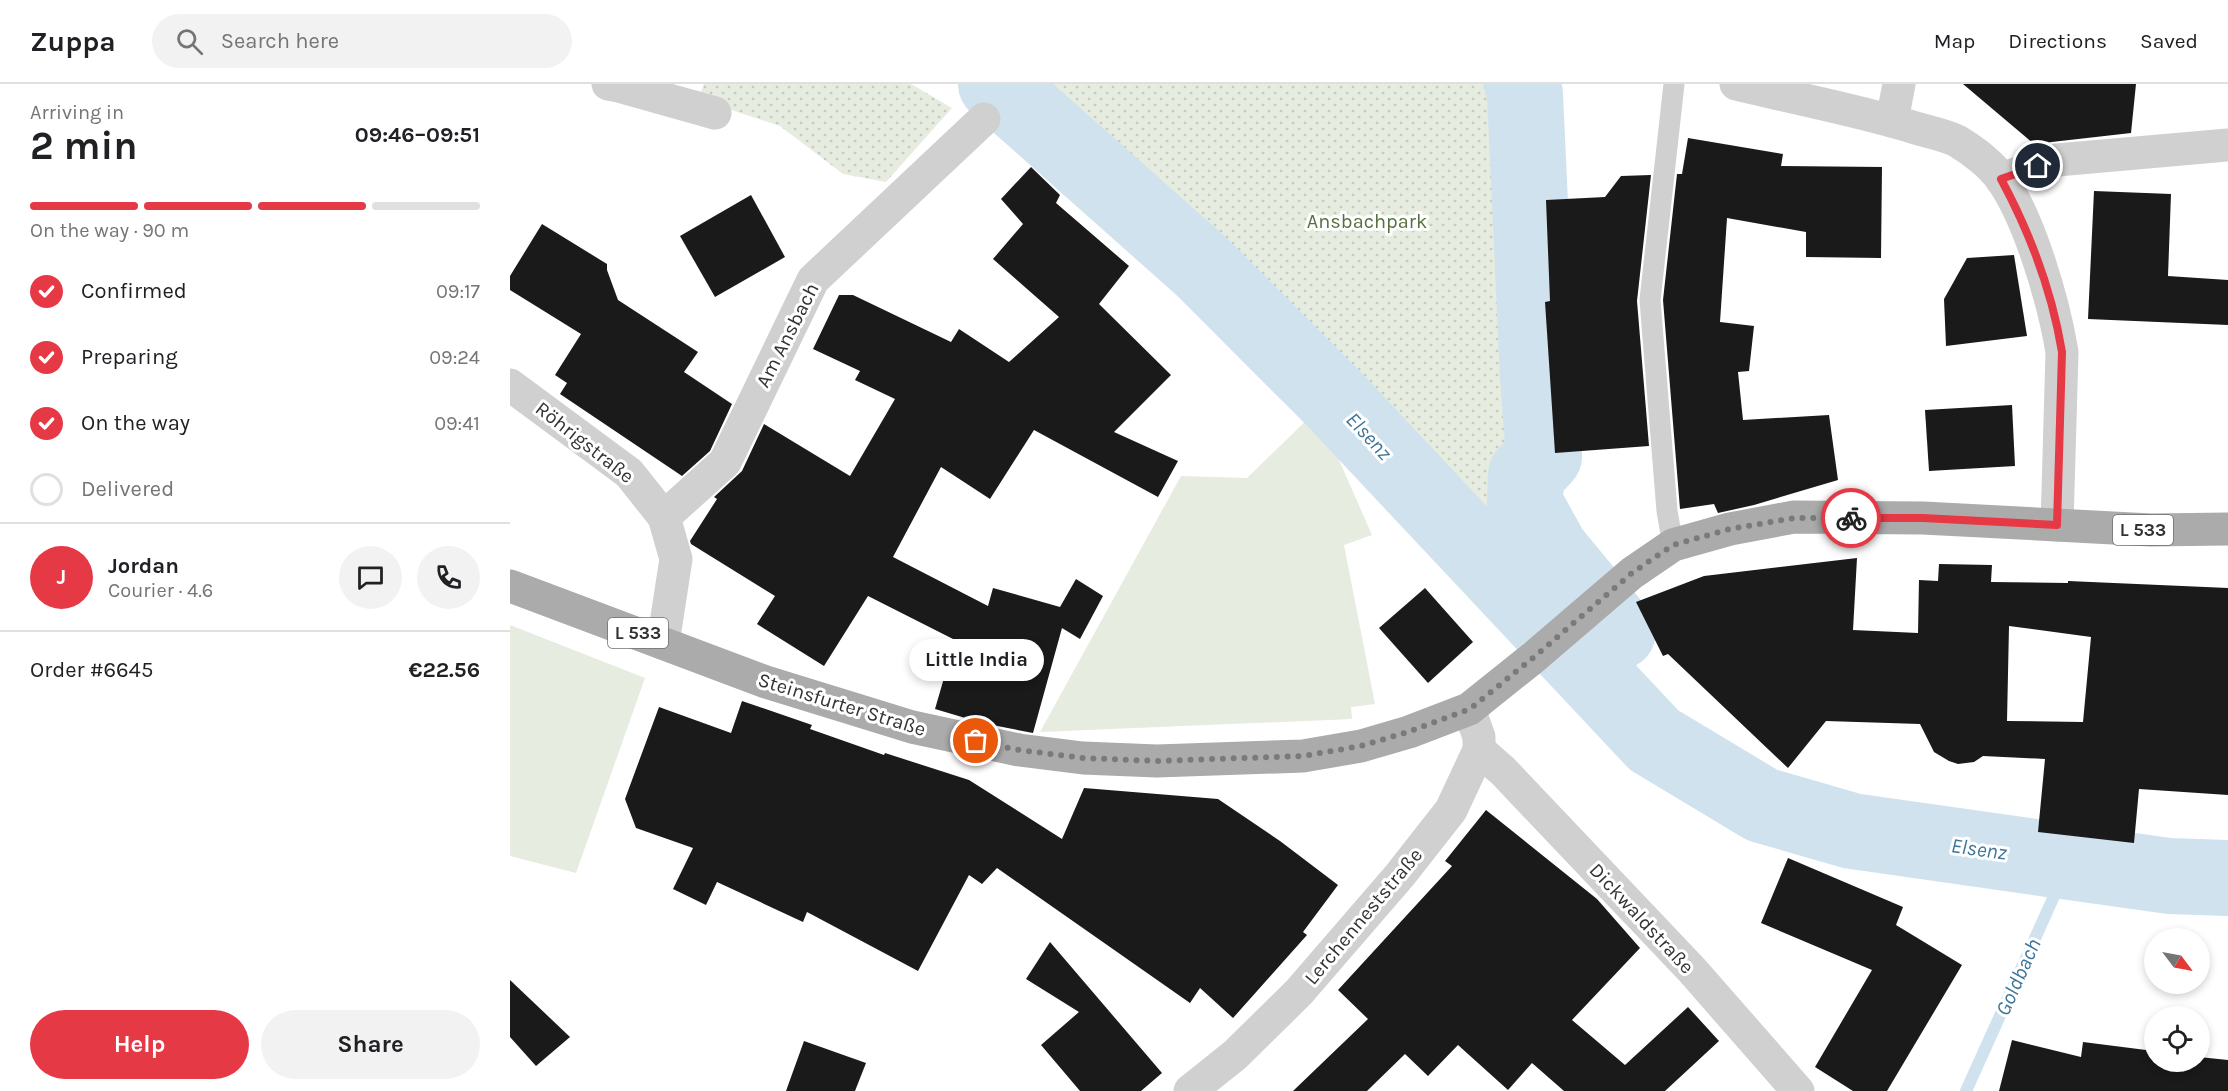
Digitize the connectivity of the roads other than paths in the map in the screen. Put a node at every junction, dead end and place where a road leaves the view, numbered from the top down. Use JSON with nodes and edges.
{"nodes":[{"id":1,"x":608,"y":84,"type":"edge"},
{"id":2,"x":1674,"y":84,"type":"edge"},
{"id":3,"x":1736,"y":84,"type":"edge"},
{"id":4,"x":1899,"y":84,"type":"edge"},
{"id":5,"x":716,"y":113,"type":"dead end"},
{"id":6,"x":984,"y":119,"type":"dead end"},
{"id":7,"x":1892,"y":121,"type":"junction"},
{"id":8,"x":2228,"y":145,"type":"edge"},
{"id":9,"x":2001,"y":179,"type":"junction"},
{"id":10,"x":510,"y":385,"type":"edge"},
{"id":11,"x":664,"y":517,"type":"junction"},
{"id":12,"x":2057,"y":525,"type":"junction"},
{"id":13,"x":2228,"y":529,"type":"edge"},
{"id":14,"x":1673,"y":545,"type":"junction"},
{"id":15,"x":510,"y":586,"type":"edge"},
{"id":16,"x":663,"y":643,"type":"junction"},
{"id":17,"x":1470,"y":709,"type":"junction"},
{"id":18,"x":1479,"y":750,"type":"junction"},
{"id":19,"x":1190,"y":1091,"type":"edge"},
{"id":20,"x":1798,"y":1091,"type":"edge"}],
"edges":[{"from":1,"to":5,"type":"street"},
{"from":2,"to":14,"type":"lane"},
{"from":3,"to":7,"type":"street"},
{"from":4,"to":7,"type":"street"},
{"from":6,"to":11,"type":"street","name":"Am Ansbach"},
{"from":7,"to":9,"type":"street"},
{"from":8,"to":9,"type":"street"},
{"from":9,"to":12,"type":"street"},
{"from":10,"to":11,"type":"street","name":"Röhrigstraße"},
{"from":11,"to":16,"type":"street","name":"Röhrigstraße"},
{"from":12,"to":13,"type":"main road","number":"L 533"},
{"from":12,"to":14,"type":"main road","number":"L 533"},
{"from":14,"to":17,"type":"main road","number":"L 533"},
{"from":15,"to":16,"type":"main road","name":"Steinsfurter Straße","number":"L 533"},
{"from":16,"to":17,"type":"main road","name":"Steinsfurter Straße","number":"L 533"},
{"from":17,"to":18,"type":"street"},
{"from":18,"to":19,"type":"street","name":"Lerchenneststraße"},
{"from":18,"to":20,"type":"street","name":"Dickwaldstraße"}]}
